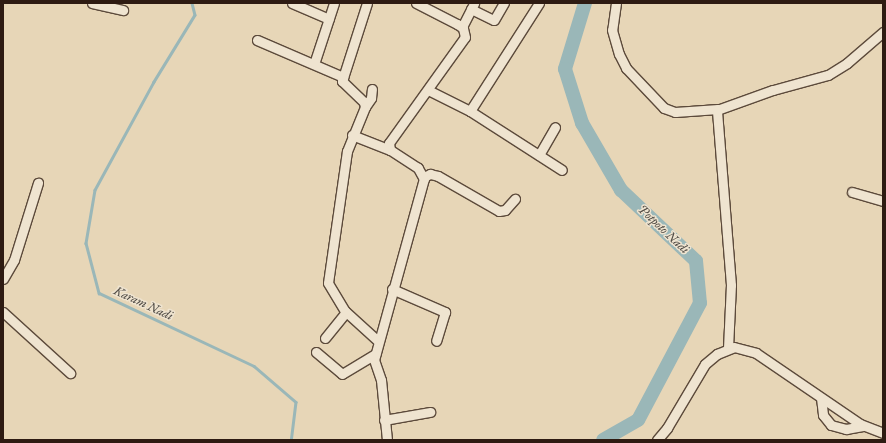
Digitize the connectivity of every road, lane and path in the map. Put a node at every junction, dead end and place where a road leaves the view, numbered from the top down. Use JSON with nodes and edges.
{"nodes":[{"id":1,"x":92,"y":3,"type":"edge"},
{"id":2,"x":292,"y":3,"type":"edge"},
{"id":3,"x":334,"y":3,"type":"edge"},
{"id":4,"x":367,"y":3,"type":"edge"},
{"id":5,"x":416,"y":3,"type":"edge"},
{"id":6,"x":504,"y":3,"type":"edge"},
{"id":7,"x":539,"y":3,"type":"edge"},
{"id":8,"x":616,"y":3,"type":"edge"},
{"id":9,"x":473,"y":6,"type":"edge"},
{"id":10,"x":123,"y":10,"type":"dead end"},
{"id":11,"x":329,"y":19,"type":"junction"},
{"id":12,"x":462,"y":27,"type":"junction"},
{"id":13,"x":883,"y":32,"type":"edge"},
{"id":14,"x":257,"y":40,"type":"dead end"},
{"id":15,"x":314,"y":64,"type":"junction"},
{"id":16,"x":343,"y":77,"type":"junction"},
{"id":17,"x":372,"y":89,"type":"dead end"},
{"id":18,"x":428,"y":90,"type":"junction"},
{"id":19,"x":365,"y":107,"type":"junction"},
{"id":20,"x":717,"y":110,"type":"junction"},
{"id":21,"x":470,"y":111,"type":"junction"},
{"id":22,"x":555,"y":127,"type":"dead end"},
{"id":23,"x":352,"y":135,"type":"junction"},
{"id":24,"x":390,"y":150,"type":"junction"},
{"id":25,"x":539,"y":155,"type":"junction"},
{"id":26,"x":562,"y":170,"type":"dead end"},
{"id":27,"x":424,"y":177,"type":"junction"},
{"id":28,"x":38,"y":182,"type":"dead end"},
{"id":29,"x":852,"y":192,"type":"dead end"},
{"id":30,"x":515,"y":199,"type":"dead end"},
{"id":31,"x":883,"y":200,"type":"edge"},
{"id":32,"x":3,"y":279,"type":"edge"},
{"id":33,"x":392,"y":289,"type":"junction"},
{"id":34,"x":3,"y":312,"type":"edge"},
{"id":35,"x":346,"y":312,"type":"junction"},
{"id":36,"x":325,"y":338,"type":"dead end"},
{"id":37,"x":378,"y":341,"type":"junction"},
{"id":38,"x":436,"y":341,"type":"dead end"},
{"id":39,"x":728,"y":348,"type":"junction"},
{"id":40,"x":316,"y":352,"type":"dead end"},
{"id":41,"x":375,"y":354,"type":"junction"},
{"id":42,"x":70,"y":373,"type":"dead end"},
{"id":43,"x":822,"y":398,"type":"junction"},
{"id":44,"x":430,"y":412,"type":"dead end"},
{"id":45,"x":384,"y":420,"type":"junction"},
{"id":46,"x":863,"y":426,"type":"junction"},
{"id":47,"x":883,"y":433,"type":"edge"},
{"id":48,"x":386,"y":437,"type":"edge"},
{"id":49,"x":657,"y":440,"type":"edge"}],
"edges":[{"from":1,"to":10,"type":"street"},
{"from":2,"to":11,"type":"street"},
{"from":3,"to":11,"type":"street"},
{"from":4,"to":16,"type":"street"},
{"from":5,"to":12,"type":"street"},
{"from":6,"to":9,"type":"street"},
{"from":7,"to":21,"type":"street"},
{"from":8,"to":20,"type":"street"},
{"from":9,"to":12,"type":"street"},
{"from":11,"to":15,"type":"street"},
{"from":12,"to":18,"type":"street"},
{"from":13,"to":20,"type":"street"},
{"from":14,"to":15,"type":"street"},
{"from":15,"to":16,"type":"street"},
{"from":16,"to":19,"type":"street"},
{"from":17,"to":19,"type":"street"},
{"from":18,"to":21,"type":"street"},
{"from":18,"to":24,"type":"street"},
{"from":19,"to":23,"type":"street"},
{"from":20,"to":39,"type":"street"},
{"from":21,"to":25,"type":"street"},
{"from":22,"to":25,"type":"street"},
{"from":23,"to":24,"type":"street"},
{"from":23,"to":35,"type":"street"},
{"from":24,"to":27,"type":"street"},
{"from":25,"to":26,"type":"street"},
{"from":27,"to":30,"type":"street"},
{"from":27,"to":33,"type":"street"},
{"from":28,"to":32,"type":"street"},
{"from":29,"to":31,"type":"street"},
{"from":33,"to":37,"type":"street"},
{"from":33,"to":38,"type":"street"},
{"from":34,"to":42,"type":"street"},
{"from":35,"to":36,"type":"street"},
{"from":35,"to":37,"type":"street"},
{"from":37,"to":41,"type":"street"},
{"from":39,"to":43,"type":"street"},
{"from":39,"to":49,"type":"street"},
{"from":40,"to":41,"type":"street"},
{"from":41,"to":45,"type":"street"},
{"from":43,"to":46,"type":"street"},
{"from":43,"to":46,"type":"street"},
{"from":44,"to":45,"type":"street"},
{"from":45,"to":48,"type":"street"},
{"from":46,"to":47,"type":"street"}]}
